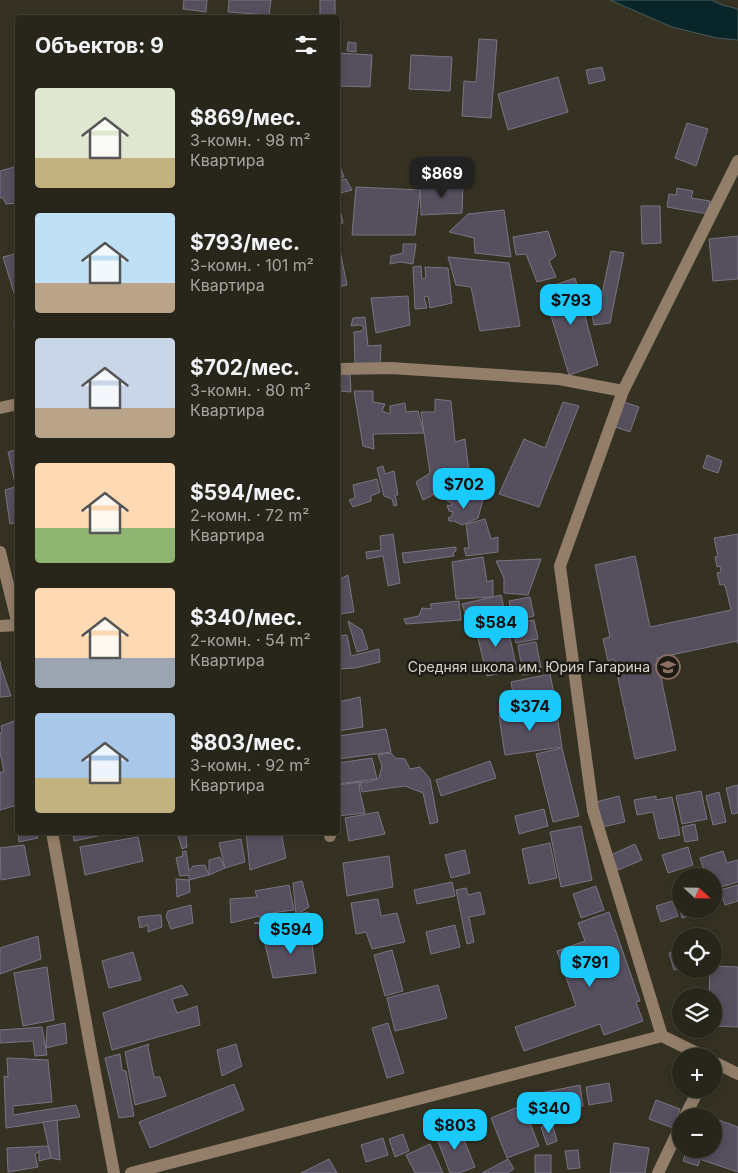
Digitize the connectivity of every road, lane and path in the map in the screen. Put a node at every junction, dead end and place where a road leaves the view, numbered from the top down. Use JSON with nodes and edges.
{"nodes":[{"id":1,"x":738,"y":161,"type":"edge"},
{"id":2,"x":340,"y":369,"type":"edge"},
{"id":3,"x":623,"y":391,"type":"junction"},
{"id":4,"x":15,"y":405,"type":"edge"},
{"id":5,"x":0,"y":408,"type":"edge"},
{"id":6,"x":0,"y":552,"type":"edge"},
{"id":7,"x":15,"y":613,"type":"edge"},
{"id":8,"x":15,"y":625,"type":"edge"},
{"id":9,"x":0,"y":626,"type":"edge"},
{"id":10,"x":53,"y":835,"type":"edge"},
{"id":11,"x":662,"y":1036,"type":"junction"},
{"id":12,"x":687,"y":1048,"type":"edge"},
{"id":13,"x":722,"y":1066,"type":"edge"},
{"id":14,"x":738,"y":1074,"type":"edge"},
{"id":15,"x":672,"y":1144,"type":"edge"},
{"id":16,"x":114,"y":1173,"type":"edge"},
{"id":17,"x":131,"y":1173,"type":"edge"},
{"id":18,"x":658,"y":1173,"type":"edge"}],
"edges":[{"from":1,"to":3,"type":"street"},
{"from":2,"to":3,"type":"street"},
{"from":3,"to":11,"type":"street"},
{"from":4,"to":5,"type":"street"},
{"from":6,"to":7,"type":"street"},
{"from":8,"to":9,"type":"street"},
{"from":10,"to":16,"type":"street"},
{"from":11,"to":12,"type":"street"},
{"from":11,"to":17,"type":"street"},
{"from":13,"to":14,"type":"street"},
{"from":15,"to":18,"type":"street"}]}
